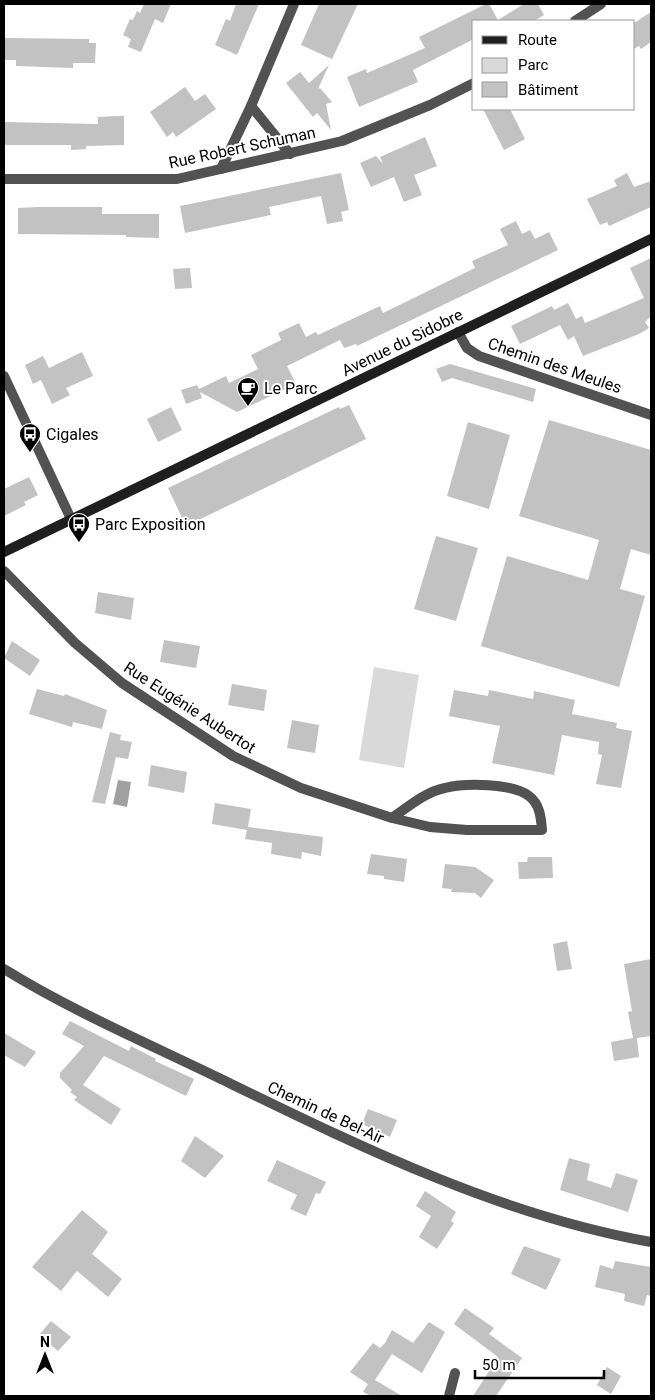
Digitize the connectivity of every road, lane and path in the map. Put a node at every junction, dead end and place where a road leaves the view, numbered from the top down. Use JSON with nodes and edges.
{"nodes":[{"id":1,"x":294,"y":4,"type":"edge"},
{"id":2,"x":601,"y":4,"type":"edge"},
{"id":3,"x":577,"y":20,"type":"edge"},
{"id":4,"x":472,"y":84,"type":"edge"},
{"id":5,"x":251,"y":106,"type":"junction"},
{"id":6,"x":290,"y":154,"type":"junction"},
{"id":7,"x":221,"y":168,"type":"junction"},
{"id":8,"x":4,"y":178,"type":"edge"},
{"id":9,"x":651,"y":239,"type":"edge"},
{"id":10,"x":458,"y":332,"type":"junction"},
{"id":11,"x":4,"y":376,"type":"edge"},
{"id":12,"x":651,"y":415,"type":"edge"},
{"id":13,"x":71,"y":519,"type":"junction"},
{"id":14,"x":4,"y":552,"type":"edge"},
{"id":15,"x":4,"y":571,"type":"edge"},
{"id":16,"x":392,"y":818,"type":"junction"},
{"id":17,"x":4,"y":969,"type":"edge"},
{"id":18,"x":651,"y":1242,"type":"edge"},
{"id":19,"x":455,"y":1373,"type":"dead end"},
{"id":20,"x":449,"y":1396,"type":"edge"}],
"edges":[{"from":1,"to":5,"type":"street"},
{"from":2,"to":3,"type":"street"},
{"from":4,"to":6,"type":"street","name":"Rue Robert Schuman"},
{"from":5,"to":6,"type":"street"},
{"from":5,"to":7,"type":"street"},
{"from":6,"to":7,"type":"street","name":"Rue Robert Schuman"},
{"from":7,"to":8,"type":"street","name":"Rue Robert Schuman"},
{"from":9,"to":10,"type":"main road","name":"Avenue du Sidobre"},
{"from":10,"to":12,"type":"street","name":"Chemin des Meules"},
{"from":10,"to":13,"type":"main road","name":"Avenue du Sidobre"},
{"from":11,"to":13,"type":"street"},
{"from":13,"to":14,"type":"main road","name":"Avenue du Sidobre"},
{"from":15,"to":16,"type":"street","name":"Rue Eugénie Aubertot"},
{"from":16,"to":16,"type":"street","name":"Rue Eugénie Aubertot"},
{"from":17,"to":18,"type":"street","name":"Chemin de Bel-Air"},
{"from":19,"to":20,"type":"street"}]}
